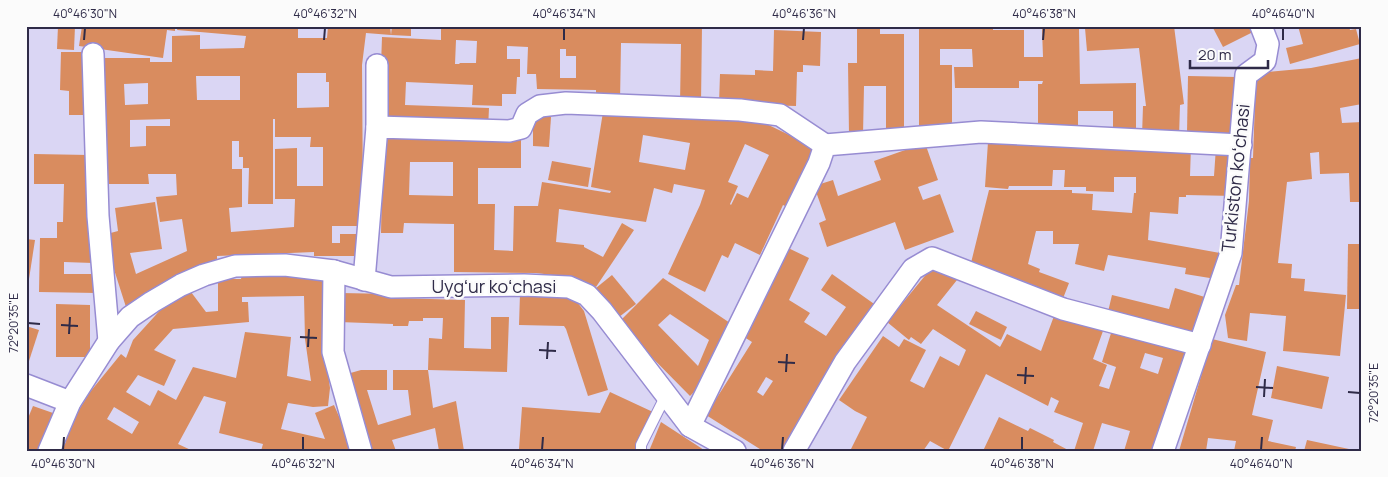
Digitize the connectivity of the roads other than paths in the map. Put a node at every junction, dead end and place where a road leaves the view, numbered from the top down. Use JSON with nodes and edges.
{"nodes":[{"id":1,"x":1261,"y":26,"type":"edge"},
{"id":2,"x":93,"y":54,"type":"dead end"},
{"id":3,"x":377,"y":65,"type":"dead end"},
{"id":4,"x":377,"y":127,"type":"junction"},
{"id":5,"x":825,"y":145,"type":"junction"},
{"id":6,"x":1241,"y":146,"type":"junction"},
{"id":7,"x":334,"y":271,"type":"junction"},
{"id":8,"x":364,"y":280,"type":"junction"},
{"id":9,"x":109,"y":341,"type":"junction"},
{"id":10,"x":1200,"y":345,"type":"junction"},
{"id":11,"x":26,"y":385,"type":"edge"},
{"id":12,"x":666,"y":395,"type":"junction"},
{"id":13,"x":70,"y":402,"type":"junction"},
{"id":14,"x":690,"y":426,"type":"junction"},
{"id":15,"x":49,"y":451,"type":"edge"},
{"id":16,"x":362,"y":451,"type":"edge"},
{"id":17,"x":641,"y":451,"type":"edge"},
{"id":18,"x":735,"y":451,"type":"edge"},
{"id":19,"x":794,"y":451,"type":"edge"},
{"id":20,"x":1163,"y":451,"type":"edge"}],
"edges":[{"from":1,"to":6,"type":"street","name":"Turkiston koʻchasi"},
{"from":2,"to":9,"type":"street"},
{"from":3,"to":4,"type":"street"},
{"from":4,"to":5,"type":"street"},
{"from":4,"to":8,"type":"street"},
{"from":5,"to":6,"type":"street"},
{"from":5,"to":14,"type":"street"},
{"from":6,"to":10,"type":"street","name":"Turkiston koʻchasi"},
{"from":7,"to":8,"type":"street","name":"Uygʻur koʻchasi"},
{"from":7,"to":9,"type":"street","name":"Uygʻur koʻchasi"},
{"from":7,"to":16,"type":"street"},
{"from":8,"to":12,"type":"street","name":"Uygʻur koʻchasi"},
{"from":9,"to":13,"type":"street","name":"Uygʻur koʻchasi"},
{"from":10,"to":19,"type":"street"},
{"from":10,"to":20,"type":"street","name":"Turkiston koʻchasi"},
{"from":11,"to":13,"type":"street"},
{"from":12,"to":14,"type":"street","name":"Uygʻur koʻchasi"},
{"from":12,"to":17,"type":"lane"},
{"from":13,"to":15,"type":"street","name":"Uygʻur koʻchasi"},
{"from":14,"to":18,"type":"street","name":"Uygʻur koʻchasi"}]}
